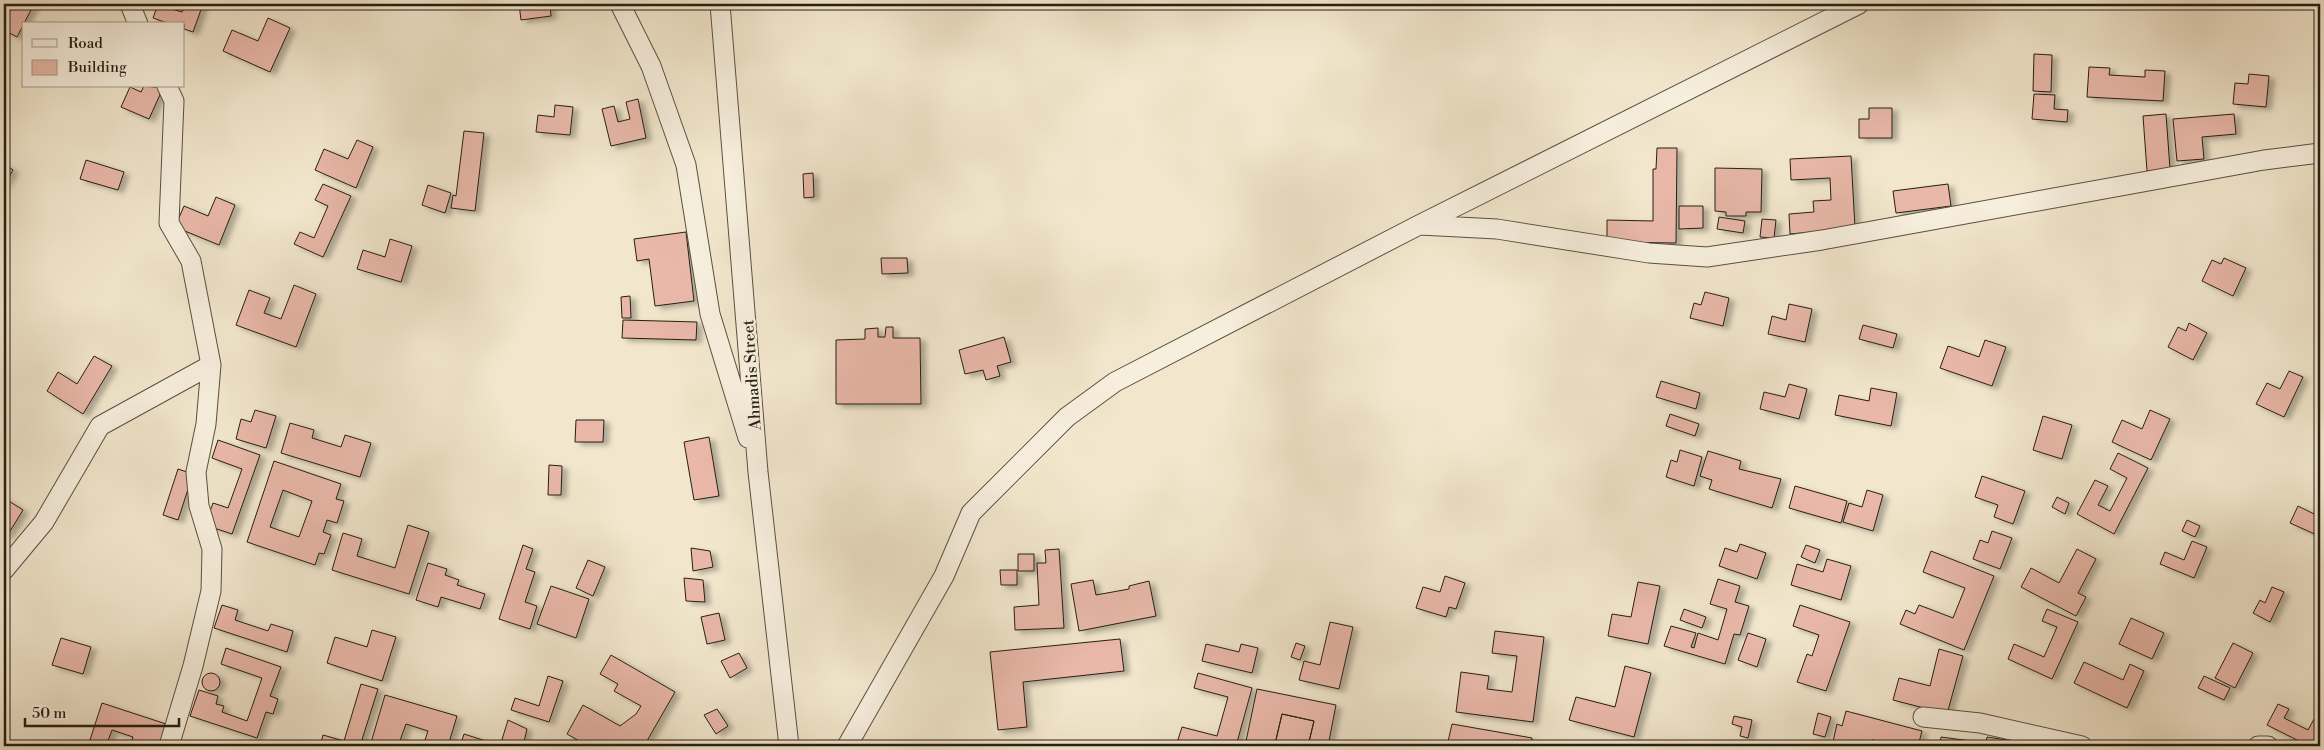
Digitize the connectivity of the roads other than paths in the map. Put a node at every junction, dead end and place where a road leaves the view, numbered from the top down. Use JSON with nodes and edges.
{"nodes":[{"id":1,"x":130,"y":4,"type":"edge"},
{"id":2,"x":620,"y":4,"type":"edge"},
{"id":3,"x":720,"y":4,"type":"edge"},
{"id":4,"x":1859,"y":4,"type":"edge"},
{"id":5,"x":137,"y":22,"type":"edge"},
{"id":6,"x":168,"y":88,"type":"edge"},
{"id":7,"x":2320,"y":153,"type":"edge"},
{"id":8,"x":1419,"y":225,"type":"junction"},
{"id":9,"x":211,"y":365,"type":"junction"},
{"id":10,"x":758,"y":472,"type":"junction"},
{"id":11,"x":4,"y":570,"type":"edge"},
{"id":12,"x":1923,"y":716,"type":"dead end"},
{"id":13,"x":169,"y":746,"type":"edge"},
{"id":14,"x":789,"y":746,"type":"edge"},
{"id":15,"x":847,"y":746,"type":"edge"},
{"id":16,"x":2082,"y":746,"type":"edge"},
{"id":17,"x":2258,"y":746,"type":"edge"},
{"id":18,"x":2268,"y":746,"type":"edge"}],
"edges":[{"from":1,"to":5,"type":"street"},
{"from":2,"to":10,"type":"street"},
{"from":3,"to":10,"type":"street","name":"Ahmadis Street"},
{"from":4,"to":8,"type":"street"},
{"from":6,"to":9,"type":"street"},
{"from":7,"to":8,"type":"street"},
{"from":8,"to":15,"type":"street"},
{"from":9,"to":11,"type":"street"},
{"from":9,"to":13,"type":"street"},
{"from":10,"to":14,"type":"street","name":"Ahmadis Street"},
{"from":12,"to":16,"type":"street"},
{"from":17,"to":18,"type":"street"}]}
